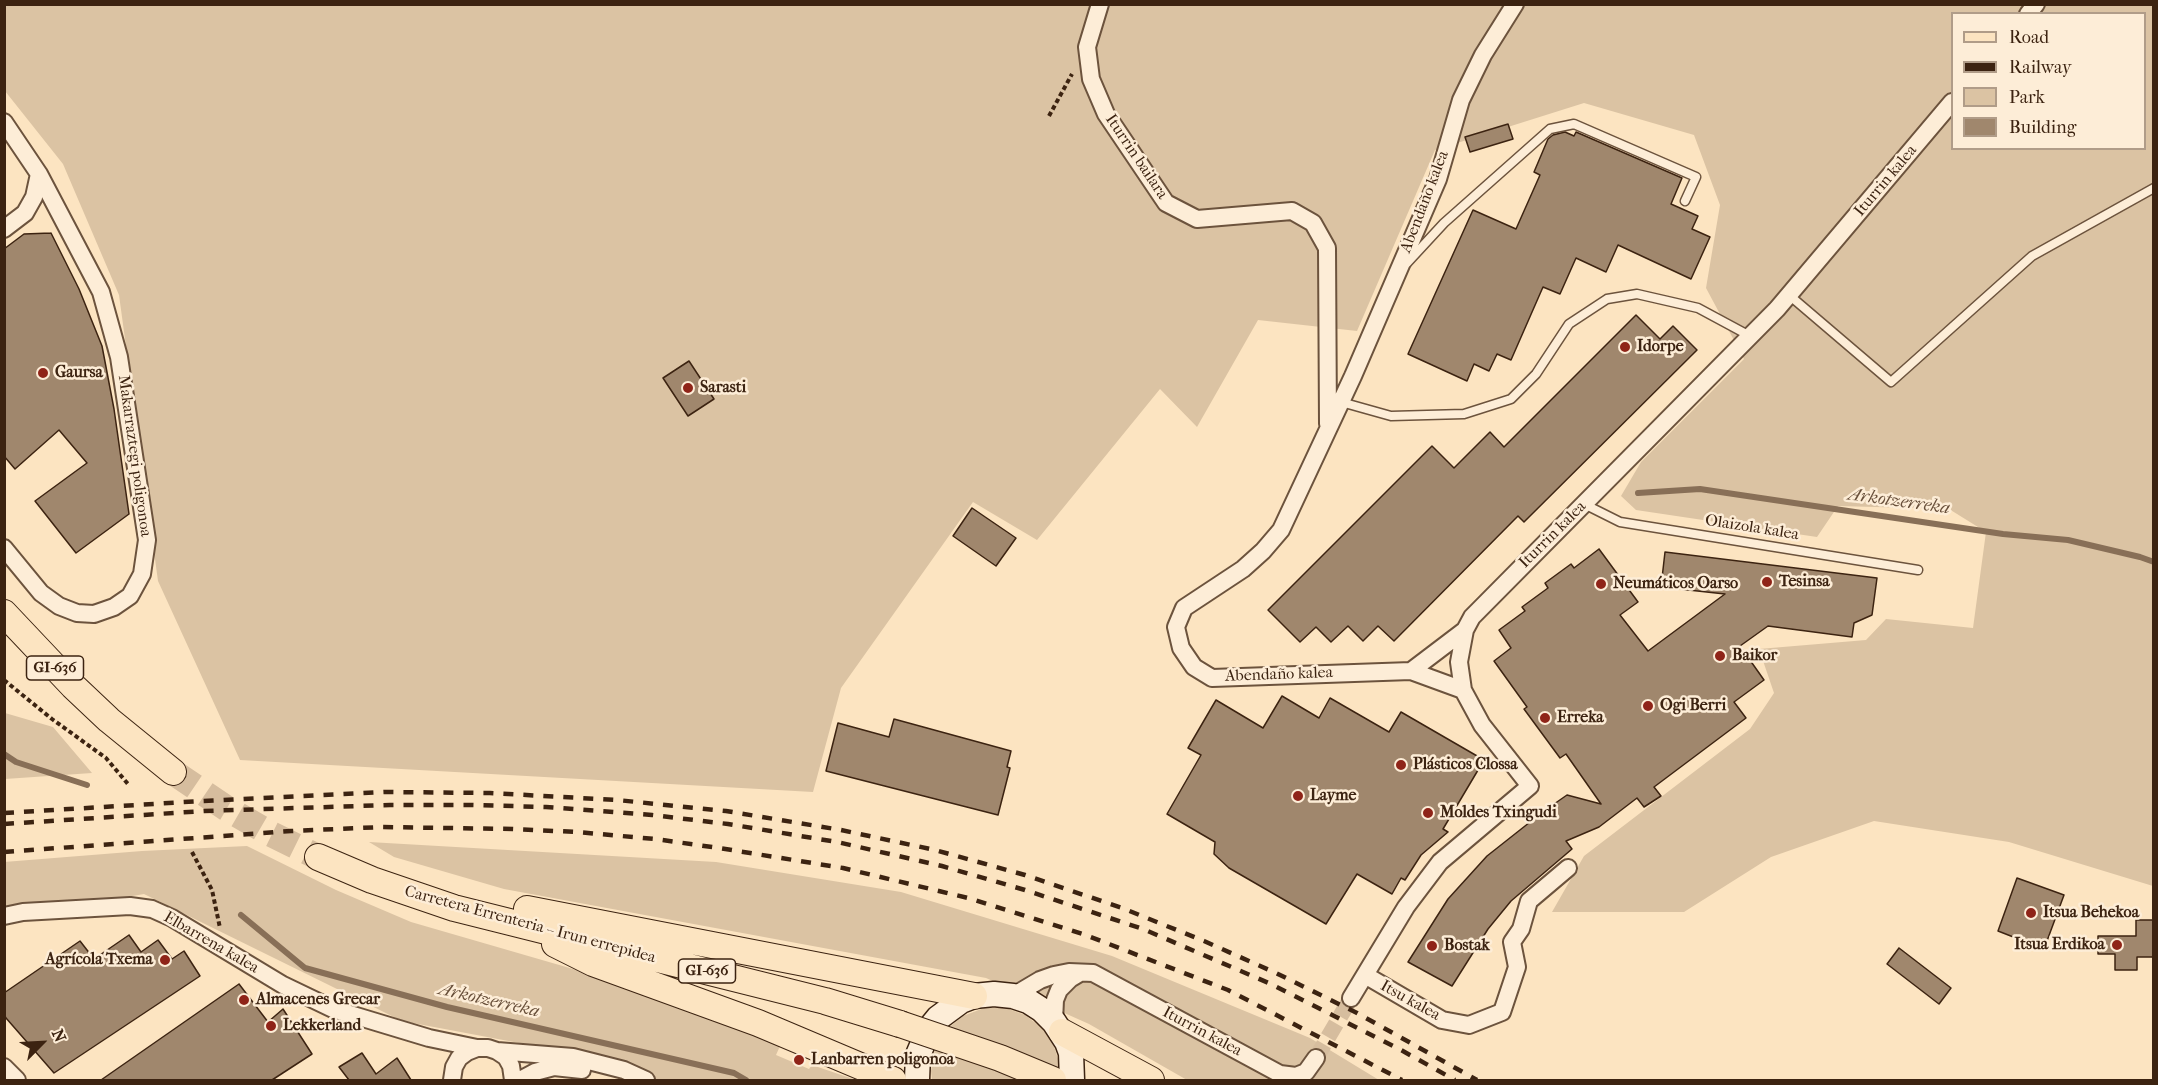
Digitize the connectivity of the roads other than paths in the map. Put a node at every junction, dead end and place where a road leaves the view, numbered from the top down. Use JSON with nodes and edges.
{"nodes":[{"id":1,"x":1100,"y":4,"type":"edge"},
{"id":2,"x":1515,"y":4,"type":"edge"},
{"id":3,"x":1951,"y":104,"type":"edge"},
{"id":4,"x":4,"y":122,"type":"edge"},
{"id":5,"x":39,"y":174,"type":"junction"},
{"id":6,"x":2154,"y":188,"type":"edge"},
{"id":7,"x":1685,"y":201,"type":"dead end"},
{"id":8,"x":4,"y":229,"type":"edge"},
{"id":9,"x":1397,"y":274,"type":"junction"},
{"id":10,"x":1789,"y":295,"type":"junction"},
{"id":11,"x":1750,"y":336,"type":"junction"},
{"id":12,"x":1341,"y":402,"type":"junction"},
{"id":13,"x":1328,"y":429,"type":"junction"},
{"id":14,"x":1584,"y":504,"type":"junction"},
{"id":15,"x":4,"y":548,"type":"edge"},
{"id":16,"x":1918,"y":570,"type":"dead end"},
{"id":17,"x":4,"y":613,"type":"edge"},
{"id":18,"x":1465,"y":630,"type":"junction"},
{"id":19,"x":1411,"y":671,"type":"junction"},
{"id":20,"x":1463,"y":690,"type":"junction"},
{"id":21,"x":173,"y":772,"type":"tunnel mouth"},
{"id":22,"x":318,"y":857,"type":"tunnel mouth"},
{"id":23,"x":1568,"y":868,"type":"dead end"},
{"id":24,"x":431,"y":900,"type":"junction"},
{"id":25,"x":4,"y":916,"type":"edge"},
{"id":26,"x":512,"y":922,"type":"junction"},
{"id":27,"x":1084,"y":972,"type":"junction"},
{"id":28,"x":1365,"y":975,"type":"junction"},
{"id":29,"x":974,"y":996,"type":"junction"},
{"id":30,"x":1013,"y":996,"type":"junction"},
{"id":31,"x":1351,"y":998,"type":"tunnel mouth"},
{"id":32,"x":1058,"y":1027,"type":"junction"},
{"id":33,"x":477,"y":1048,"type":"junction"},
{"id":34,"x":497,"y":1051,"type":"junction"},
{"id":35,"x":1316,"y":1058,"type":"tunnel mouth"},
{"id":36,"x":4,"y":1067,"type":"edge"},
{"id":37,"x":17,"y":1080,"type":"edge"},
{"id":38,"x":452,"y":1080,"type":"edge"},
{"id":39,"x":513,"y":1080,"type":"edge"},
{"id":40,"x":520,"y":1080,"type":"edge"},
{"id":41,"x":622,"y":1080,"type":"edge"},
{"id":42,"x":646,"y":1080,"type":"edge"},
{"id":43,"x":893,"y":1080,"type":"edge"},
{"id":44,"x":917,"y":1080,"type":"edge"},
{"id":45,"x":1053,"y":1080,"type":"edge"},
{"id":46,"x":1072,"y":1080,"type":"edge"},
{"id":47,"x":1151,"y":1080,"type":"edge"}],
"edges":[{"from":1,"to":13,"type":"street","name":"Iturrin bailara"},
{"from":2,"to":9,"type":"street","name":"Abendaño kalea"},
{"from":3,"to":10,"type":"street","name":"Iturrin kalea"},
{"from":4,"to":5,"type":"street","name":"Makarraztegi poligonoa"},
{"from":5,"to":8,"type":"street"},
{"from":5,"to":15,"type":"street","name":"Makarraztegi poligonoa"},
{"from":6,"to":10,"type":"lane"},
{"from":7,"to":9,"type":"lane"},
{"from":9,"to":12,"type":"street","name":"Abendaño kalea"},
{"from":10,"to":11,"type":"street","name":"Iturrin kalea"},
{"from":11,"to":12,"type":"lane"},
{"from":11,"to":14,"type":"street","name":"Iturrin kalea"},
{"from":12,"to":13,"type":"street","name":"Abendaño kalea"},
{"from":13,"to":19,"type":"street","name":"Abendaño kalea"},
{"from":14,"to":16,"type":"lane","name":"Olaizola kalea"},
{"from":14,"to":18,"type":"street","name":"Iturrin kalea"},
{"from":17,"to":21,"type":"main road","number":"GI-636"},
{"from":18,"to":19,"type":"street"},
{"from":18,"to":20,"type":"street","name":"Iturrin kalea"},
{"from":19,"to":20,"type":"street"},
{"from":20,"to":28,"type":"street","name":"Iturrin kalea"},
{"from":22,"to":24,"type":"main road","name":"Carretera Errenteria – Irun errepidea","number":"GI-636"},
{"from":23,"to":28,"type":"street","name":"Itsu kalea"},
{"from":24,"to":26,"type":"main road","name":"Carretera Errenteria – Irun errepidea","number":"GI-636"},
{"from":24,"to":29,"type":"main road"},
{"from":25,"to":33,"type":"street","name":"Elbarrena kalea"},
{"from":26,"to":43,"type":"main road"},
{"from":26,"to":45,"type":"main road","name":"Carretera Errenteria – Irun errepidea","number":"GI-636","bridge":true},
{"from":27,"to":30,"type":"street","name":"Iturrin kalea"},
{"from":27,"to":32,"type":"street"},
{"from":27,"to":35,"type":"street","name":"Iturrin kalea"},
{"from":28,"to":31,"type":"street","name":"Iturrin kalea"},
{"from":29,"to":30,"type":"street"},
{"from":29,"to":44,"type":"street"},
{"from":30,"to":32,"type":"street"},
{"from":32,"to":46,"type":"street"},
{"from":32,"to":47,"type":"main road"},
{"from":33,"to":34,"type":"street","name":"Elbarrena kalea"},
{"from":33,"to":38,"type":"street"},
{"from":34,"to":39,"type":"street"},
{"from":34,"to":42,"type":"street","name":"Elbarrena kalea"},
{"from":36,"to":37,"type":"street"},
{"from":40,"to":41,"type":"street"}]}
